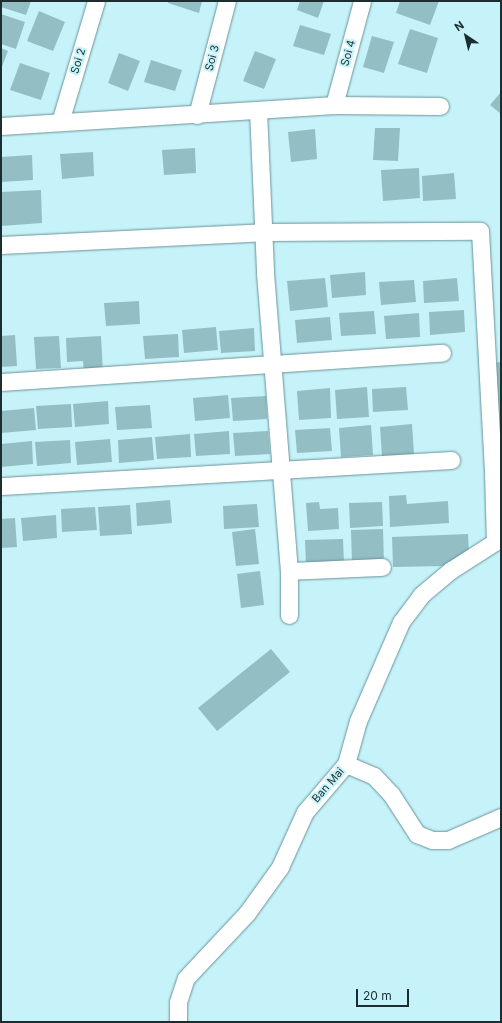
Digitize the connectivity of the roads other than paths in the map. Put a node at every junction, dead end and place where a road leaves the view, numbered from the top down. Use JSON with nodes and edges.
{"nodes":[{"id":1,"x":96,"y":1,"type":"edge"},
{"id":2,"x":227,"y":1,"type":"edge"},
{"id":3,"x":362,"y":1,"type":"edge"},
{"id":4,"x":334,"y":105,"type":"junction"},
{"id":5,"x":440,"y":106,"type":"dead end"},
{"id":6,"x":258,"y":110,"type":"junction"},
{"id":7,"x":196,"y":115,"type":"junction"},
{"id":8,"x":60,"y":122,"type":"junction"},
{"id":9,"x":1,"y":126,"type":"edge"},
{"id":10,"x":263,"y":232,"type":"junction"},
{"id":11,"x":1,"y":246,"type":"edge"},
{"id":12,"x":442,"y":353,"type":"dead end"},
{"id":13,"x":271,"y":364,"type":"junction"},
{"id":14,"x":1,"y":382,"type":"edge"},
{"id":15,"x":451,"y":460,"type":"dead end"},
{"id":16,"x":280,"y":471,"type":"junction"},
{"id":17,"x":497,"y":472,"type":"edge"},
{"id":18,"x":1,"y":486,"type":"edge"},
{"id":19,"x":498,"y":540,"type":"edge"},
{"id":20,"x":382,"y":567,"type":"dead end"},
{"id":21,"x":289,"y":571,"type":"junction"},
{"id":22,"x":289,"y":615,"type":"dead end"},
{"id":23,"x":346,"y":764,"type":"junction"},
{"id":24,"x":501,"y":817,"type":"edge"},
{"id":25,"x":178,"y":1022,"type":"edge"}],
"edges":[{"from":1,"to":8,"type":"street","name":"Soi 2"},
{"from":2,"to":7,"type":"street","name":"Soi 3"},
{"from":3,"to":4,"type":"street","name":"Soi 4"},
{"from":4,"to":5,"type":"street"},
{"from":4,"to":6,"type":"street"},
{"from":6,"to":7,"type":"street"},
{"from":6,"to":10,"type":"street"},
{"from":7,"to":8,"type":"street"},
{"from":8,"to":9,"type":"street"},
{"from":10,"to":11,"type":"street"},
{"from":10,"to":13,"type":"street"},
{"from":10,"to":17,"type":"street"},
{"from":12,"to":13,"type":"street"},
{"from":13,"to":14,"type":"street"},
{"from":13,"to":16,"type":"street"},
{"from":15,"to":16,"type":"street"},
{"from":16,"to":18,"type":"street"},
{"from":16,"to":21,"type":"street"},
{"from":17,"to":19,"type":"street"},
{"from":19,"to":23,"type":"street","name":"Ban Mai"},
{"from":20,"to":21,"type":"street"},
{"from":21,"to":22,"type":"street"},
{"from":23,"to":24,"type":"street"},
{"from":23,"to":25,"type":"street","name":"Ban Mai"}]}
